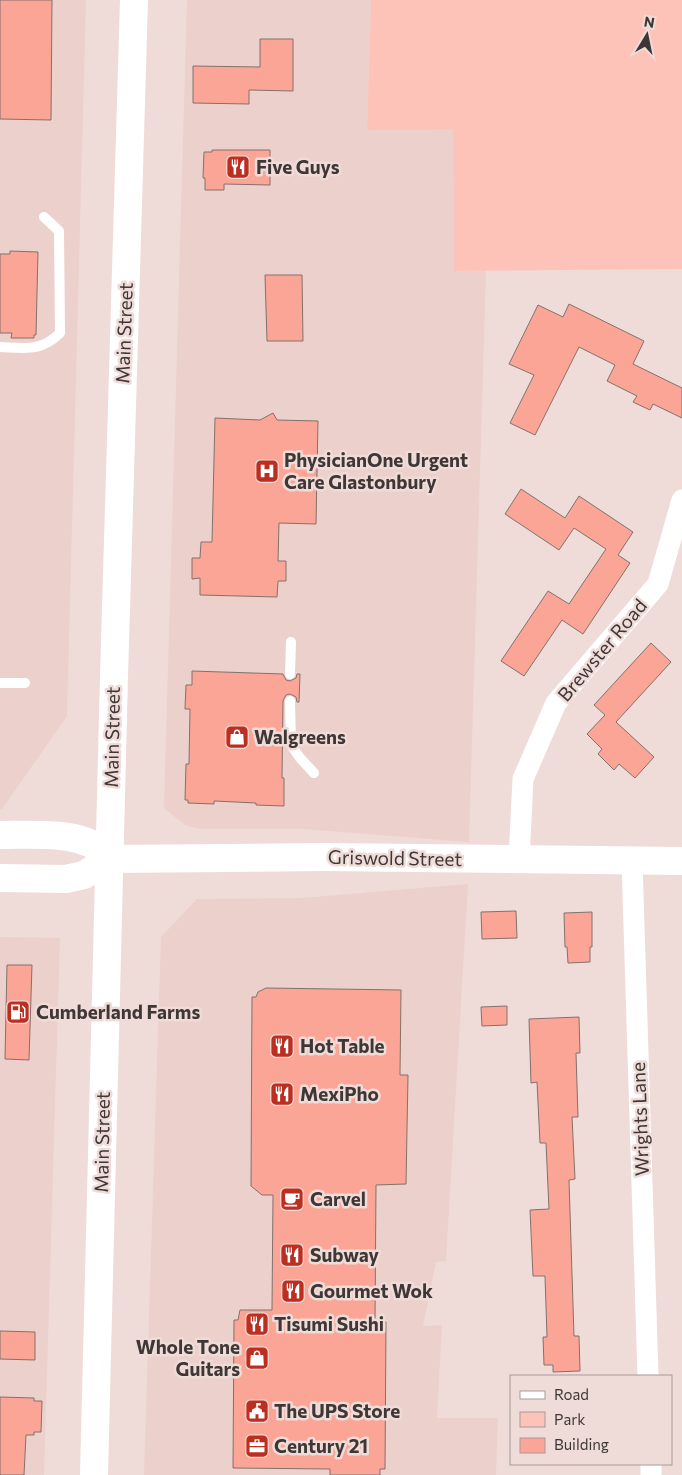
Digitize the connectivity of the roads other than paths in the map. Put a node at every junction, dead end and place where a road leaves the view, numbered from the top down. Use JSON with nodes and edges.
{"nodes":[{"id":1,"x":134,"y":0,"type":"edge"},
{"id":2,"x":44,"y":217,"type":"dead end"},
{"id":3,"x":0,"y":348,"type":"edge"},
{"id":4,"x":682,"y":500,"type":"edge"},
{"id":5,"x":291,"y":642,"type":"dead end"},
{"id":6,"x":290,"y":674,"type":"dead end"},
{"id":7,"x":0,"y":683,"type":"edge"},
{"id":8,"x":25,"y":683,"type":"dead end"},
{"id":9,"x":290,"y":701,"type":"dead end"},
{"id":10,"x":314,"y":773,"type":"dead end"},
{"id":11,"x":0,"y":835,"type":"edge"},
{"id":12,"x":109,"y":859,"type":"junction"},
{"id":13,"x":519,"y":859,"type":"junction"},
{"id":14,"x":632,"y":861,"type":"junction"},
{"id":15,"x":682,"y":861,"type":"edge"},
{"id":16,"x":0,"y":878,"type":"edge"},
{"id":17,"x":648,"y":1375,"type":"edge"},
{"id":18,"x":94,"y":1475,"type":"edge"}],
"edges":[{"from":1,"to":12,"type":"main road","name":"Main Street"},
{"from":2,"to":3,"type":"lane"},
{"from":4,"to":13,"type":"street","name":"Brewster Road"},
{"from":5,"to":6,"type":"lane"},
{"from":7,"to":8,"type":"lane"},
{"from":9,"to":10,"type":"lane"},
{"from":11,"to":12,"type":"main road"},
{"from":12,"to":13,"type":"main road","name":"Griswold Street"},
{"from":12,"to":16,"type":"main road"},
{"from":12,"to":18,"type":"main road","name":"Main Street"},
{"from":13,"to":14,"type":"main road","name":"Griswold Street"},
{"from":14,"to":15,"type":"main road","name":"Griswold Street"},
{"from":14,"to":17,"type":"street","name":"Wrights Lane"}]}
